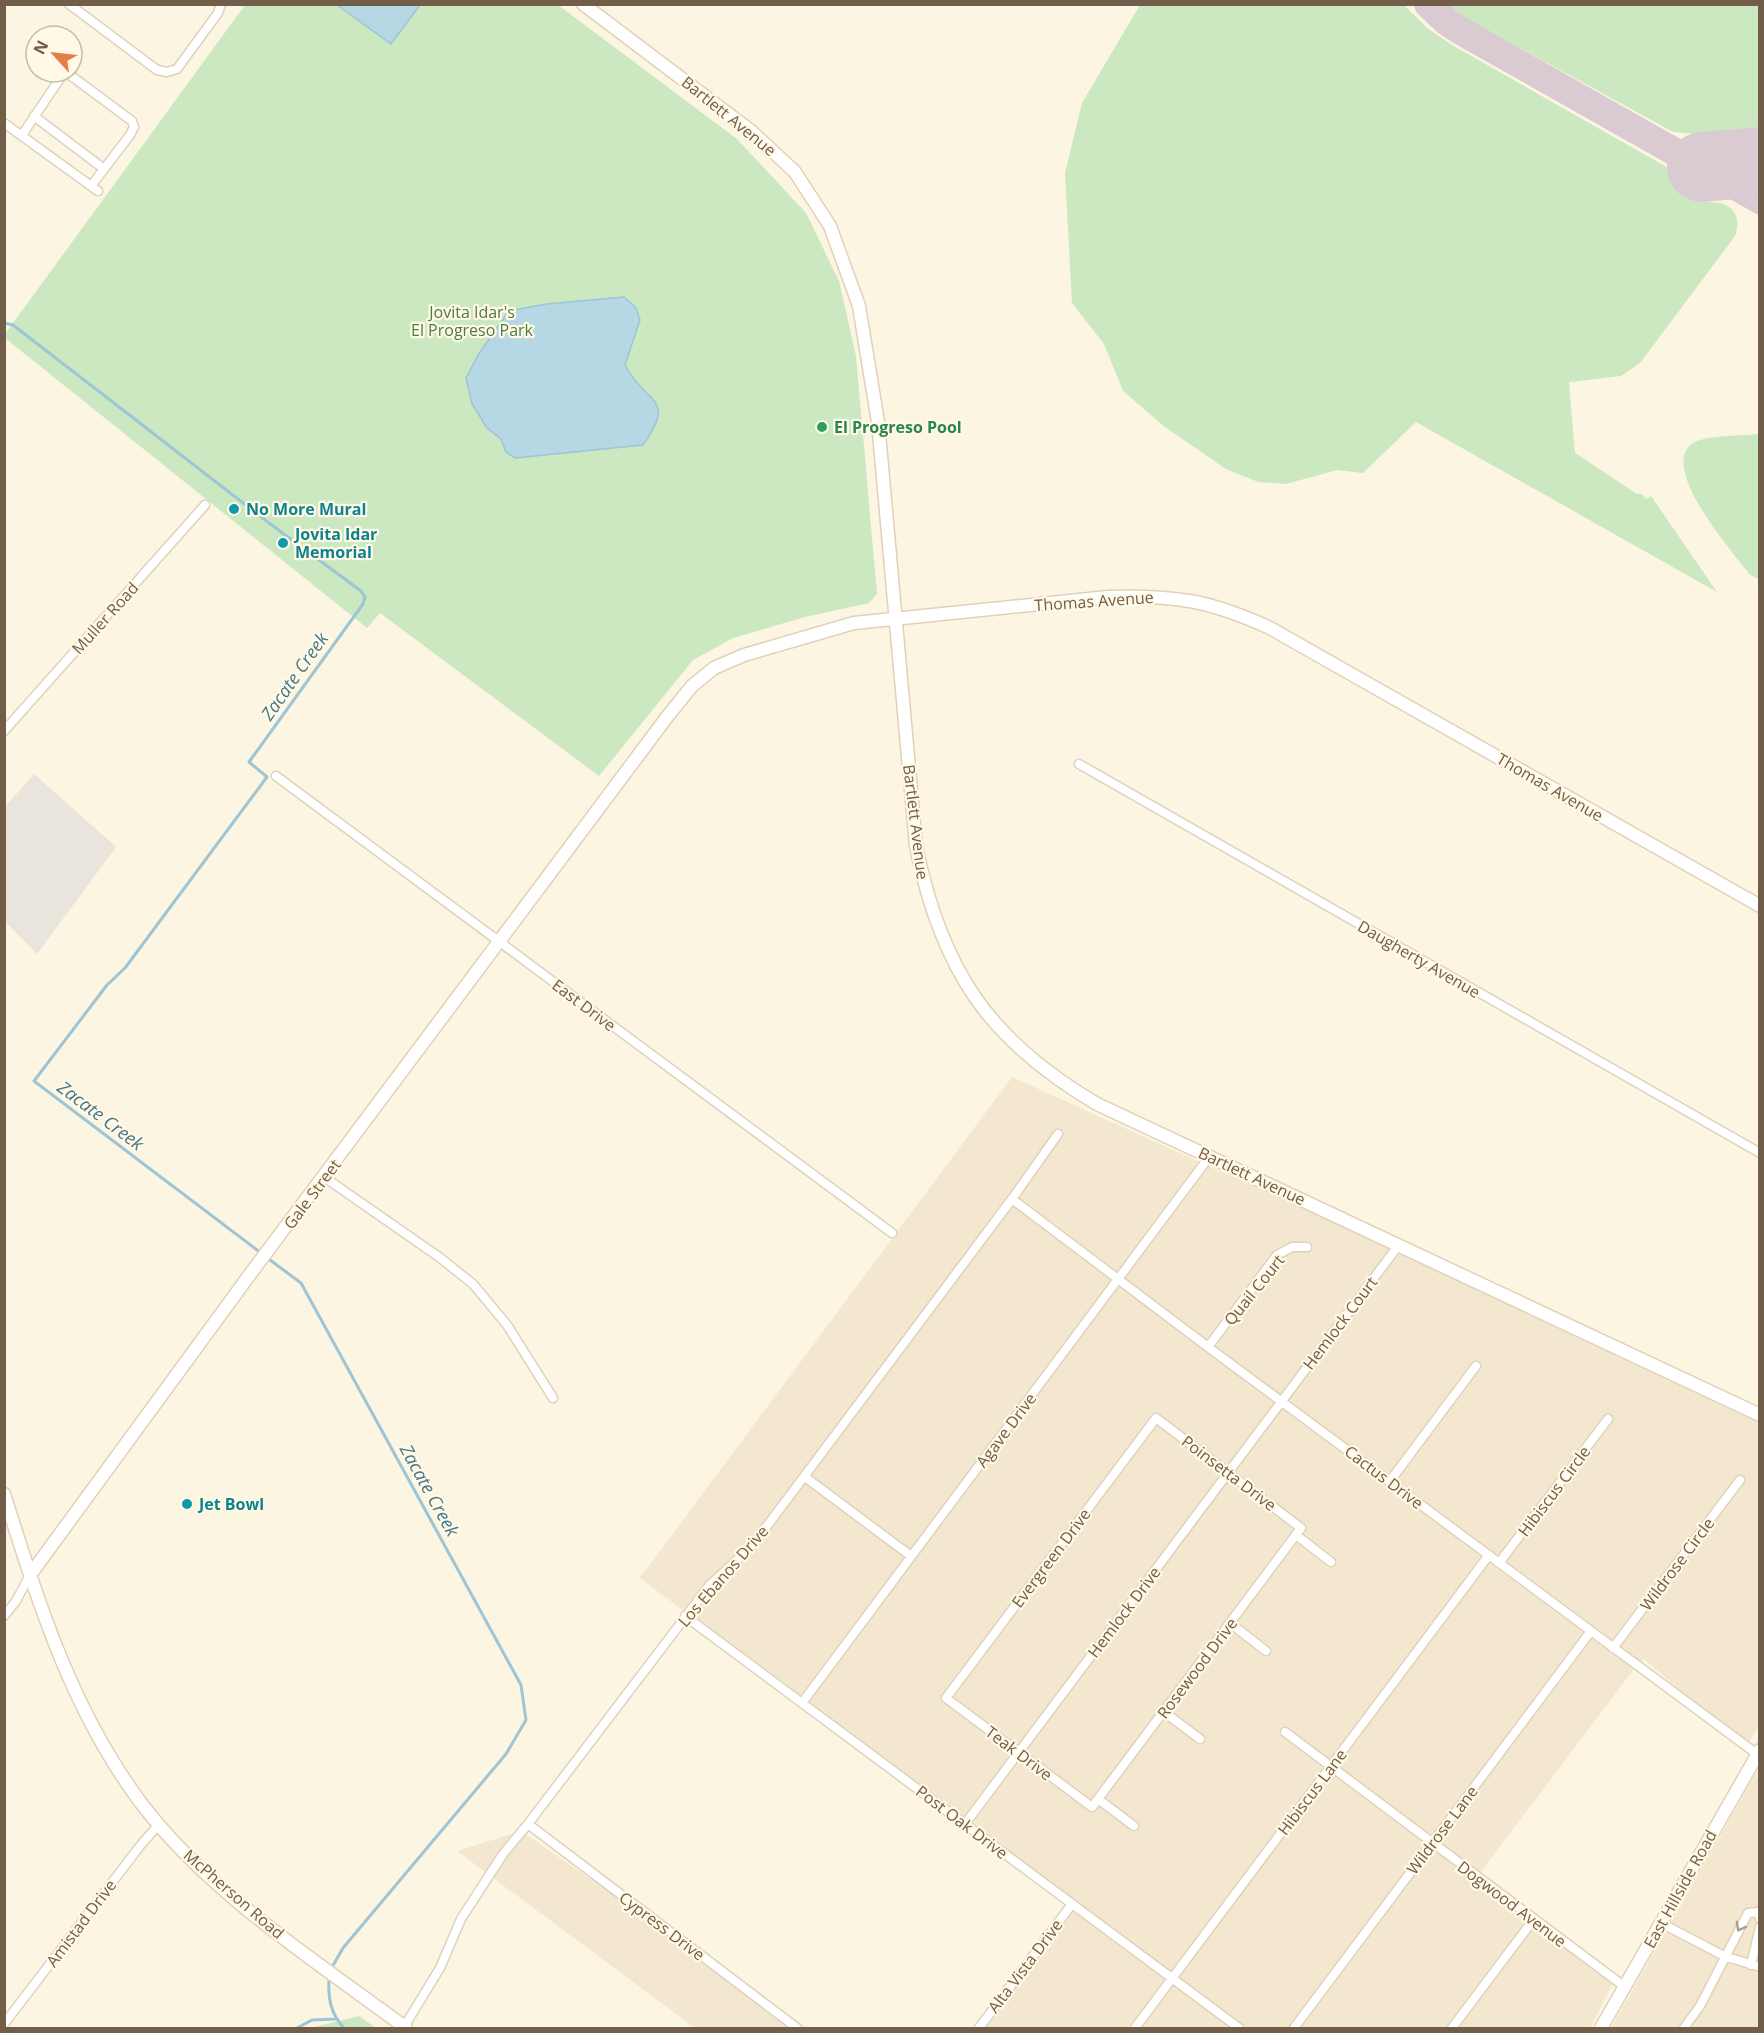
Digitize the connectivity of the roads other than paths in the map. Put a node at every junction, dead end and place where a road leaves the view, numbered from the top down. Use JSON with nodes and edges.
{"nodes":[{"id":1,"x":69,"y":4,"type":"edge"},
{"id":2,"x":221,"y":4,"type":"edge"},
{"id":3,"x":584,"y":4,"type":"edge"},
{"id":4,"x":34,"y":116,"type":"junction"},
{"id":5,"x":4,"y":123,"type":"edge"},
{"id":6,"x":22,"y":135,"type":"junction"},
{"id":7,"x":104,"y":169,"type":"junction"},
{"id":8,"x":205,"y":505,"type":"dead end"},
{"id":9,"x":897,"y":619,"type":"junction"},
{"id":10,"x":4,"y":731,"type":"edge"},
{"id":11,"x":1079,"y":764,"type":"dead end"},
{"id":12,"x":625,"y":775,"type":"joint"},
{"id":13,"x":276,"y":776,"type":"dead end"},
{"id":14,"x":1760,"y":906,"type":"edge"},
{"id":15,"x":500,"y":942,"type":"junction"},
{"id":16,"x":1058,"y":1134,"type":"dead end"},
{"id":17,"x":1760,"y":1154,"type":"edge"},
{"id":18,"x":1209,"y":1157,"type":"junction"},
{"id":19,"x":324,"y":1178,"type":"junction"},
{"id":20,"x":1012,"y":1199,"type":"junction"},
{"id":21,"x":892,"y":1233,"type":"dead end"},
{"id":22,"x":1398,"y":1246,"type":"junction"},
{"id":23,"x":1307,"y":1247,"type":"dead end"},
{"id":24,"x":1119,"y":1278,"type":"junction"},
{"id":25,"x":1208,"y":1347,"type":"junction"},
{"id":26,"x":1476,"y":1366,"type":"dead end"},
{"id":27,"x":553,"y":1398,"type":"dead end"},
{"id":28,"x":1282,"y":1400,"type":"junction"},
{"id":29,"x":1760,"y":1415,"type":"edge"},
{"id":30,"x":1156,"y":1418,"type":"joint"},
{"id":31,"x":1608,"y":1419,"type":"dead end"},
{"id":32,"x":1229,"y":1473,"type":"junction"},
{"id":33,"x":805,"y":1477,"type":"junction"},
{"id":34,"x":1740,"y":1480,"type":"dead end"},
{"id":35,"x":1390,"y":1481,"type":"junction"},
{"id":36,"x":4,"y":1494,"type":"edge"},
{"id":37,"x":1299,"y":1532,"type":"junction"},
{"id":38,"x":1489,"y":1555,"type":"junction"},
{"id":39,"x":911,"y":1556,"type":"junction"},
{"id":40,"x":1331,"y":1562,"type":"dead end"},
{"id":41,"x":1499,"y":1563,"type":"junction"},
{"id":42,"x":30,"y":1575,"type":"junction"},
{"id":43,"x":686,"y":1616,"type":"junction"},
{"id":44,"x":4,"y":1617,"type":"edge"},
{"id":45,"x":1230,"y":1623,"type":"junction"},
{"id":46,"x":1591,"y":1631,"type":"junction"},
{"id":47,"x":1613,"y":1648,"type":"junction"},
{"id":48,"x":1266,"y":1651,"type":"dead end"},
{"id":49,"x":946,"y":1698,"type":"joint"},
{"id":50,"x":802,"y":1702,"type":"junction"},
{"id":51,"x":1164,"y":1712,"type":"junction"},
{"id":52,"x":1285,"y":1732,"type":"dead end"},
{"id":53,"x":1200,"y":1738,"type":"dead end"},
{"id":54,"x":1758,"y":1752,"type":"edge"},
{"id":55,"x":1018,"y":1753,"type":"junction"},
{"id":56,"x":1330,"y":1767,"type":"junction"},
{"id":57,"x":1095,"y":1803,"type":"junction"},
{"id":58,"x":159,"y":1824,"type":"junction"},
{"id":59,"x":528,"y":1824,"type":"junction"},
{"id":60,"x":965,"y":1824,"type":"junction"},
{"id":61,"x":1134,"y":1826,"type":"dead end"},
{"id":62,"x":1432,"y":1844,"type":"junction"},
{"id":63,"x":1072,"y":1904,"type":"junction"},
{"id":64,"x":1534,"y":1919,"type":"junction"},
{"id":65,"x":1760,"y":1919,"type":"edge"},
{"id":66,"x":1661,"y":1923,"type":"junction"},
{"id":67,"x":1760,"y":1927,"type":"edge"},
{"id":68,"x":1724,"y":1956,"type":"junction"},
{"id":69,"x":1755,"y":1966,"type":"edge"},
{"id":70,"x":1172,"y":1979,"type":"junction"},
{"id":71,"x":1625,"y":1986,"type":"junction"},
{"id":72,"x":4,"y":2024,"type":"edge"},
{"id":73,"x":406,"y":2028,"type":"edge"},
{"id":74,"x":796,"y":2028,"type":"edge"},
{"id":75,"x":979,"y":2028,"type":"edge"},
{"id":76,"x":1135,"y":2028,"type":"edge"},
{"id":77,"x":1239,"y":2028,"type":"edge"},
{"id":78,"x":1294,"y":2028,"type":"edge"},
{"id":79,"x":1452,"y":2028,"type":"edge"},
{"id":80,"x":1601,"y":2028,"type":"edge"},
{"id":81,"x":1684,"y":2028,"type":"edge"}],
"edges":[{"from":1,"to":2,"type":"street"},
{"from":3,"to":9,"type":"main road","name":"Bartlett Avenue"},
{"from":4,"to":6,"type":"street"},
{"from":4,"to":7,"type":"street"},
{"from":4,"to":7,"type":"street"},
{"from":5,"to":6,"type":"street"},
{"from":6,"to":7,"type":"street"},
{"from":8,"to":10,"type":"street","name":"Muller Road"},
{"from":9,"to":12,"type":"main road","name":"Thomas Avenue"},
{"from":9,"to":14,"type":"main road","name":"Thomas Avenue"},
{"from":9,"to":18,"type":"main road","name":"Bartlett Avenue"},
{"from":11,"to":17,"type":"street","name":"Daugherty Avenue"},
{"from":12,"to":15,"type":"main road","name":"Gale Street"},
{"from":13,"to":15,"type":"street","name":"East Drive"},
{"from":15,"to":19,"type":"main road","name":"Gale Street"},
{"from":15,"to":21,"type":"street","name":"East Drive"},
{"from":16,"to":20,"type":"street","name":"Los Ebanos Drive"},
{"from":18,"to":22,"type":"main road","name":"Bartlett Avenue"},
{"from":18,"to":24,"type":"street","name":"Agave Drive"},
{"from":19,"to":27,"type":"street"},
{"from":19,"to":42,"type":"main road","name":"Gale Street"},
{"from":20,"to":24,"type":"street","name":"Cactus Drive"},
{"from":20,"to":33,"type":"street","name":"Los Ebanos Drive"},
{"from":22,"to":28,"type":"street","name":"Hemlock Court"},
{"from":22,"to":29,"type":"main road","name":"Bartlett Avenue"},
{"from":23,"to":25,"type":"street","name":"Quail Court"},
{"from":24,"to":25,"type":"street","name":"Cactus Drive"},
{"from":24,"to":39,"type":"street","name":"Agave Drive"},
{"from":25,"to":28,"type":"street","name":"Cactus Drive"},
{"from":26,"to":35,"type":"street"},
{"from":28,"to":32,"type":"street","name":"Hemlock Drive"},
{"from":28,"to":35,"type":"street","name":"Cactus Drive"},
{"from":30,"to":32,"type":"street","name":"Poinsetta Drive"},
{"from":30,"to":49,"type":"street","name":"Evergreen Drive"},
{"from":31,"to":41,"type":"street","name":"Hibiscus Circle"},
{"from":32,"to":37,"type":"street","name":"Poinsetta Drive"},
{"from":32,"to":55,"type":"street","name":"Hemlock Drive"},
{"from":33,"to":39,"type":"street"},
{"from":33,"to":43,"type":"street","name":"Los Ebanos Drive"},
{"from":34,"to":47,"type":"street","name":"Wildrose Circle"},
{"from":35,"to":38,"type":"street","name":"Cactus Drive"},
{"from":36,"to":42,"type":"main road","name":"McPherson Road"},
{"from":37,"to":40,"type":"street","name":"Poinsetta Drive"},
{"from":37,"to":45,"type":"street","name":"Rosewood Drive"},
{"from":38,"to":41,"type":"street","name":"Cactus Drive"},
{"from":38,"to":56,"type":"street","name":"Hibiscus Lane"},
{"from":39,"to":50,"type":"street","name":"Agave Drive"},
{"from":41,"to":46,"type":"street","name":"Cactus Drive"},
{"from":42,"to":44,"type":"street","name":"Gale Street"},
{"from":42,"to":58,"type":"main road","name":"McPherson Road"},
{"from":43,"to":50,"type":"street","name":"Post Oak Drive"},
{"from":43,"to":59,"type":"street","name":"Los Ebanos Drive"},
{"from":45,"to":48,"type":"street"},
{"from":45,"to":51,"type":"street","name":"Rosewood Drive"},
{"from":46,"to":47,"type":"street","name":"Cactus Drive"},
{"from":46,"to":62,"type":"street","name":"Wildrose Lane"},
{"from":47,"to":54,"type":"street","name":"Cactus Drive"},
{"from":49,"to":55,"type":"street","name":"Teak Drive"},
{"from":50,"to":60,"type":"street","name":"Post Oak Drive"},
{"from":51,"to":53,"type":"street"},
{"from":51,"to":57,"type":"street","name":"Rosewood Drive"},
{"from":52,"to":56,"type":"street","name":"Dogwood Avenue"},
{"from":54,"to":66,"type":"main road","name":"East Hillside Road"},
{"from":55,"to":57,"type":"street","name":"Teak Drive"},
{"from":55,"to":60,"type":"street","name":"Hemlock Drive"},
{"from":56,"to":62,"type":"street","name":"Dogwood Avenue"},
{"from":56,"to":70,"type":"street","name":"Hibiscus Lane"},
{"from":57,"to":61,"type":"street","name":"Teak Drive"},
{"from":58,"to":72,"type":"street","name":"Amistad Drive"},
{"from":58,"to":73,"type":"main road","name":"McPherson Road"},
{"from":59,"to":73,"type":"street","name":"Los Ebanos Drive"},
{"from":59,"to":74,"type":"street","name":"Cypress Drive"},
{"from":60,"to":63,"type":"street","name":"Post Oak Drive"},
{"from":62,"to":64,"type":"street","name":"Dogwood Avenue"},
{"from":62,"to":78,"type":"street","name":"Wildrose Lane"},
{"from":63,"to":70,"type":"street","name":"Post Oak Drive"},
{"from":63,"to":75,"type":"street","name":"Alta Vista Drive"},
{"from":64,"to":71,"type":"street","name":"Dogwood Avenue"},
{"from":64,"to":79,"type":"street"},
{"from":65,"to":68,"type":"street","one_way":true},
{"from":66,"to":68,"type":"street"},
{"from":66,"to":71,"type":"main road","name":"East Hillside Road"},
{"from":67,"to":69,"type":"street"},
{"from":68,"to":69,"type":"street"},
{"from":68,"to":81,"type":"street"},
{"from":70,"to":76,"type":"street","name":"Hibiscus Lane"},
{"from":70,"to":77,"type":"street","name":"Post Oak Drive"},
{"from":71,"to":80,"type":"main road","name":"East Hillside Road"}]}
